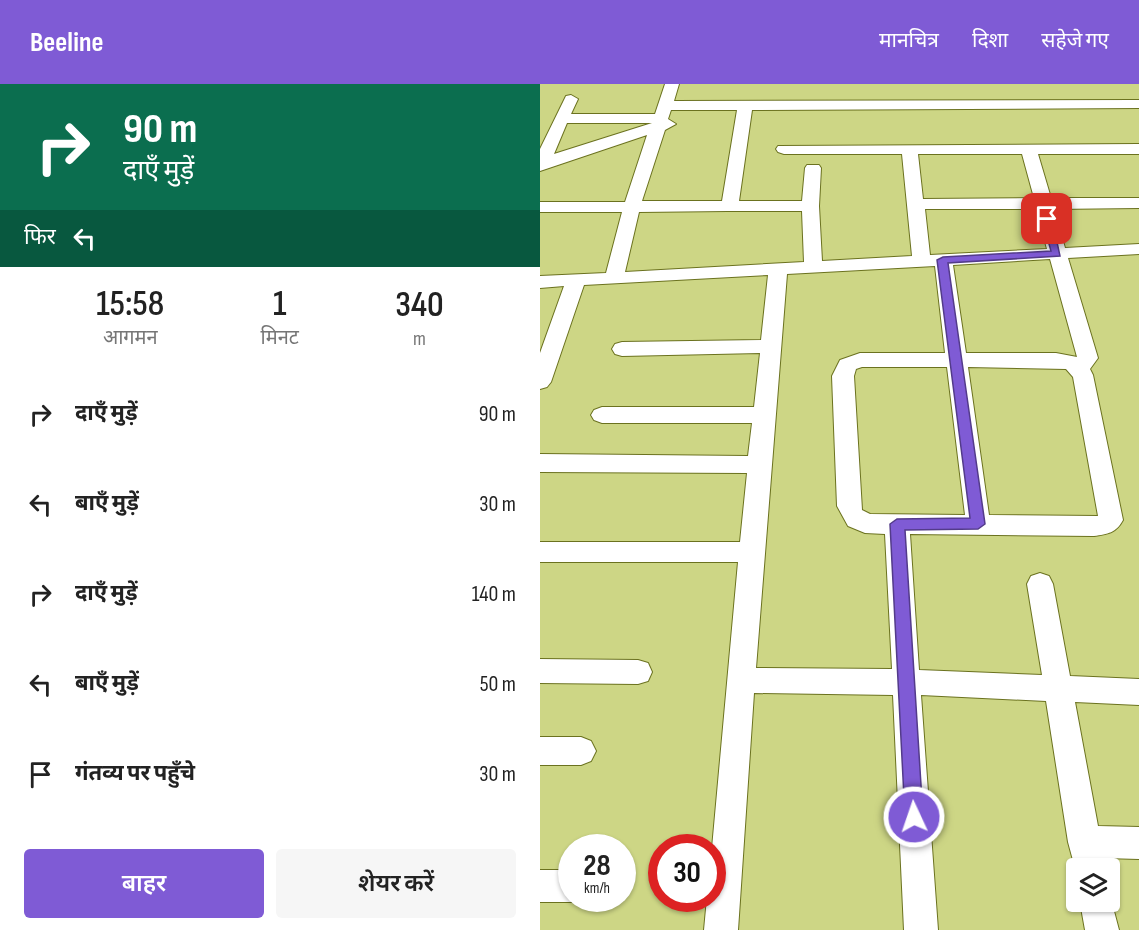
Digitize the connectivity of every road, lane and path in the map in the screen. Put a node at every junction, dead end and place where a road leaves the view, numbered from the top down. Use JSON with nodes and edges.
{"nodes":[{"id":1,"x":672,"y":84,"type":"edge"},
{"id":2,"x":571,"y":99,"type":"dead end"},
{"id":3,"x":745,"y":105,"type":"junction"},
{"id":4,"x":1139,"y":105,"type":"edge"},
{"id":5,"x":725,"y":106,"type":"junction"},
{"id":6,"x":661,"y":117,"type":"junction"},
{"id":7,"x":562,"y":119,"type":"junction"},
{"id":8,"x":784,"y":149,"type":"dead end"},
{"id":9,"x":909,"y":149,"type":"junction"},
{"id":10,"x":1029,"y":149,"type":"junction"},
{"id":11,"x":1139,"y":149,"type":"edge"},
{"id":12,"x":541,"y":164,"type":"edge"},
{"id":13,"x":813,"y":168,"type":"dead end"},
{"id":14,"x":1043,"y":202,"type":"junction"},
{"id":15,"x":1139,"y":203,"type":"edge"},
{"id":16,"x":915,"y":204,"type":"junction"},
{"id":17,"x":632,"y":206,"type":"junction"},
{"id":18,"x":810,"y":206,"type":"junction"},
{"id":19,"x":540,"y":207,"type":"edge"},
{"id":20,"x":730,"y":207,"type":"junction"},
{"id":21,"x":1139,"y":249,"type":"edge"},
{"id":22,"x":1057,"y":254,"type":"junction"},
{"id":23,"x":932,"y":260,"type":"junction"},
{"id":24,"x":813,"y":267,"type":"junction"},
{"id":25,"x":778,"y":269,"type":"junction"},
{"id":26,"x":614,"y":278,"type":"junction"},
{"id":27,"x":576,"y":280,"type":"junction"},
{"id":28,"x":540,"y":282,"type":"edge"},
{"id":29,"x":771,"y":346,"type":"junction"},
{"id":30,"x":622,"y":349,"type":"dead end"},
{"id":31,"x":954,"y":359,"type":"junction"},
{"id":32,"x":1079,"y":368,"type":"junction"},
{"id":33,"x":540,"y":382,"type":"edge"},
{"id":34,"x":602,"y":415,"type":"dead end"},
{"id":35,"x":765,"y":415,"type":"junction"},
{"id":36,"x":540,"y":463,"type":"edge"},
{"id":37,"x":759,"y":465,"type":"junction"},
{"id":38,"x":897,"y":524,"type":"junction"},
{"id":39,"x":978,"y":524,"type":"junction"},
{"id":40,"x":540,"y":552,"type":"edge"},
{"id":41,"x":753,"y":552,"type":"junction"},
{"id":42,"x":1040,"y":584,"type":"dead end"},
{"id":43,"x":540,"y":671,"type":"edge"},
{"id":44,"x":638,"y":672,"type":"dead end"},
{"id":45,"x":742,"y":680,"type":"junction"},
{"id":46,"x":906,"y":682,"type":"junction"},
{"id":47,"x":1059,"y":688,"type":"junction"},
{"id":48,"x":1139,"y":692,"type":"edge"},
{"id":49,"x":540,"y":751,"type":"edge"},
{"id":50,"x":580,"y":752,"type":"dead end"},
{"id":51,"x":1139,"y":843,"type":"edge"},
{"id":52,"x":1087,"y":855,"type":"edge"},
{"id":53,"x":540,"y":886,"type":"edge"},
{"id":54,"x":558,"y":886,"type":"edge"},
{"id":55,"x":1098,"y":912,"type":"edge"},
{"id":56,"x":721,"y":930,"type":"edge"},
{"id":57,"x":921,"y":930,"type":"edge"},
{"id":58,"x":1102,"y":930,"type":"edge"}],
"edges":[{"from":1,"to":6,"type":"street"},
{"from":2,"to":7,"type":"street"},
{"from":3,"to":4,"type":"street"},
{"from":3,"to":5,"type":"street"},
{"from":3,"to":20,"type":"street"},
{"from":5,"to":6,"type":"street"},
{"from":5,"to":6,"type":"street"},
{"from":6,"to":7,"type":"street"},
{"from":6,"to":12,"type":"street"},
{"from":6,"to":17,"type":"street"},
{"from":7,"to":12,"type":"street"},
{"from":8,"to":9,"type":"street"},
{"from":9,"to":10,"type":"street"},
{"from":9,"to":16,"type":"street"},
{"from":10,"to":11,"type":"street"},
{"from":10,"to":14,"type":"street"},
{"from":13,"to":18,"type":"street"},
{"from":14,"to":15,"type":"street"},
{"from":14,"to":16,"type":"street"},
{"from":14,"to":22,"type":"street"},
{"from":16,"to":23,"type":"street"},
{"from":17,"to":19,"type":"street"},
{"from":17,"to":20,"type":"street"},
{"from":17,"to":26,"type":"street"},
{"from":18,"to":20,"type":"street"},
{"from":18,"to":24,"type":"street"},
{"from":21,"to":22,"type":"street"},
{"from":22,"to":23,"type":"street"},
{"from":22,"to":32,"type":"street"},
{"from":23,"to":24,"type":"street"},
{"from":23,"to":31,"type":"street"},
{"from":24,"to":25,"type":"street"},
{"from":25,"to":26,"type":"street"},
{"from":25,"to":29,"type":"street"},
{"from":26,"to":27,"type":"street"},
{"from":27,"to":28,"type":"street"},
{"from":27,"to":33,"type":"street"},
{"from":29,"to":30,"type":"street"},
{"from":29,"to":35,"type":"street"},
{"from":31,"to":32,"type":"street"},
{"from":31,"to":38,"type":"street"},
{"from":31,"to":39,"type":"street"},
{"from":32,"to":39,"type":"street"},
{"from":34,"to":35,"type":"street"},
{"from":35,"to":37,"type":"street"},
{"from":36,"to":37,"type":"street"},
{"from":37,"to":41,"type":"street"},
{"from":38,"to":39,"type":"street"},
{"from":38,"to":46,"type":"street"},
{"from":40,"to":41,"type":"street"},
{"from":41,"to":45,"type":"street"},
{"from":42,"to":47,"type":"street"},
{"from":43,"to":44,"type":"street"},
{"from":45,"to":46,"type":"street"},
{"from":45,"to":56,"type":"street"},
{"from":46,"to":47,"type":"street"},
{"from":46,"to":57,"type":"street"},
{"from":47,"to":48,"type":"street"},
{"from":47,"to":52,"type":"street"},
{"from":49,"to":50,"type":"street"},
{"from":51,"to":52,"type":"street"},
{"from":53,"to":54,"type":"street"},
{"from":55,"to":58,"type":"street"}]}
